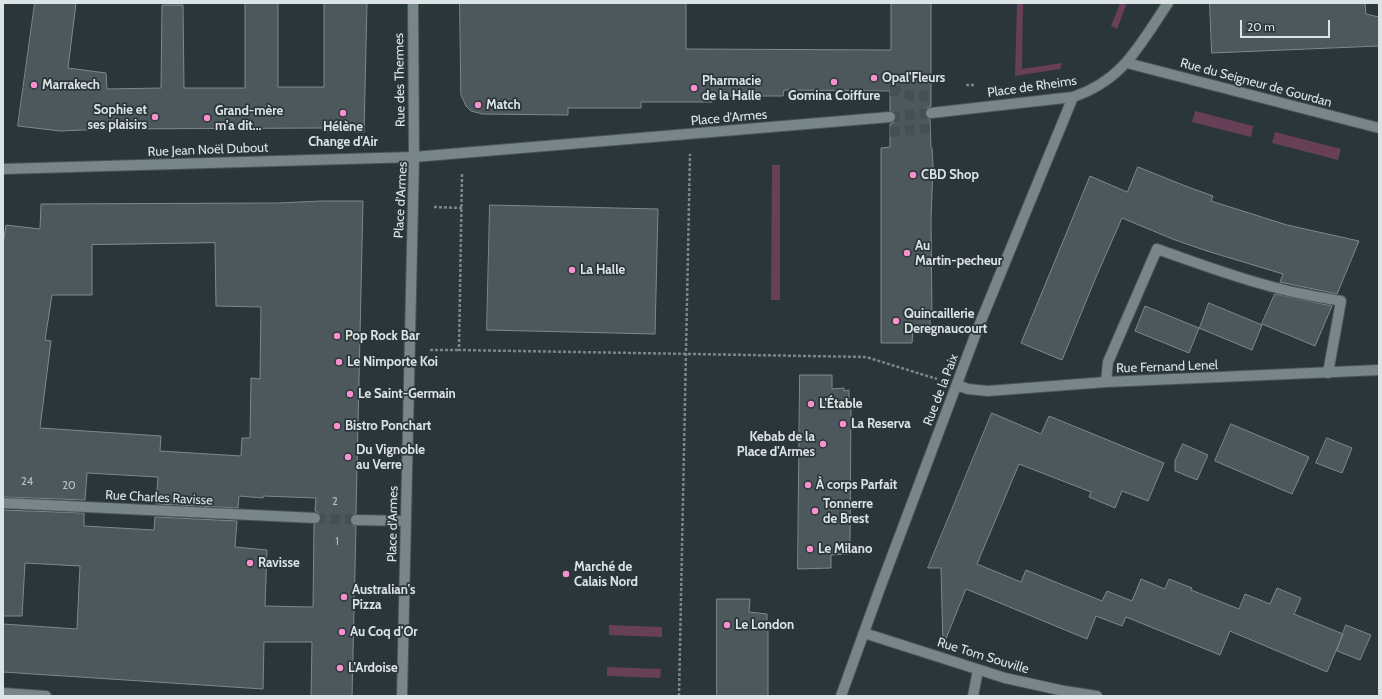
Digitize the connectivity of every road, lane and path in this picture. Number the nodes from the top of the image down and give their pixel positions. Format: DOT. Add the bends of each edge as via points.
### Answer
graph roads {
  1 [pos="413,3"];
  2 [pos="1168,3"];
  3 [pos="1127,62"];
  4 [pos="1073,97"];
  5 [pos="931,113"];
  6 [pos="890,117"];
  7 [pos="1379,128"];
  8 [pos="691,134"];
  9 [pos="462,154"];
  10 [pos="414,157"];
  11 [pos="3,168"];
  12 [pos="427,206"];
  13 [pos="462,208"];
  14 [pos="424,350"];
  15 [pos="459,350"];
  16 [pos="686,353"];
  17 [pos="1379,370"];
  18 [pos="1328,373"];
  19 [pos="1106,382"];
  20 [pos="957,385"];
  21 [pos="3,503"];
  22 [pos="315,518"];
  23 [pos="356,520"];
  24 [pos="406,521"];
  25 [pos="864,633"];
  26 [pos="978,670"];
  27 [pos="3,693"];
  28 [pos="46,696"];
  29 [pos="402,696"];
  30 [pos="679,696"];
  31 [pos="841,696"];
  32 [pos="973,696"];
  33 [pos="1097,696"];
  1 -- 10 [label="street, Rue des Thermes"];
  2 -- 3 [label="street, Place de Rheims"];
  3 -- 4 [label="street, Place de Rheims" via="1109,79 1088,92"];
  3 -- 7 [label="street, Rue du Seigneur de Gourdan"];
  4 -- 5 [label="street, Place de Rheims"];
  4 -- 20 [label="street, Rue de la Paix"];
  6 -- 8 [label="street, Place d'Armes"];
  8 -- 9 [label="street, Place d'Armes"];
  8 -- 16 [label="path"];
  9 -- 10 [label="street, Place d'Armes"];
  9 -- 13 [label="path"];
  10 -- 11 [label="street, Rue Jean Noël Dubout"];
  10 -- 24 [label="street, Place d'Armes"];
  12 -- 13 [label="path"];
  13 -- 15 [label="path"];
  14 -- 15 [label="path"];
  15 -- 16 [label="path"];
  16 -- 20 [label="path" via="866,357"];
  16 -- 30 [label="path"];
  17 -- 18 [label="street, Rue Fernand Lenel"];
  18 -- 19 [label="street, Rue Fernand Lenel"];
  18 -- 19 [label="street" via="1341,301 1249,281 1157,249 1108,362"];
  19 -- 20 [label="street, Rue Fernand Lenel" via="988,391"];
  20 -- 25 [label="street, Rue de la Paix"];
  21 -- 22 [label="street, Rue Charles Ravisse"];
  23 -- 24 [label="street"];
  24 -- 29 [label="street, Place d'Armes"];
  25 -- 26 [label="street, Rue Tom Souville"];
  25 -- 31 [label="street, Rue de la Paix"];
  26 -- 32 [label="street"];
  26 -- 33 [label="street, Rue Tom Souville" via="1032,684"];
  27 -- 28 [label="street"];
}
